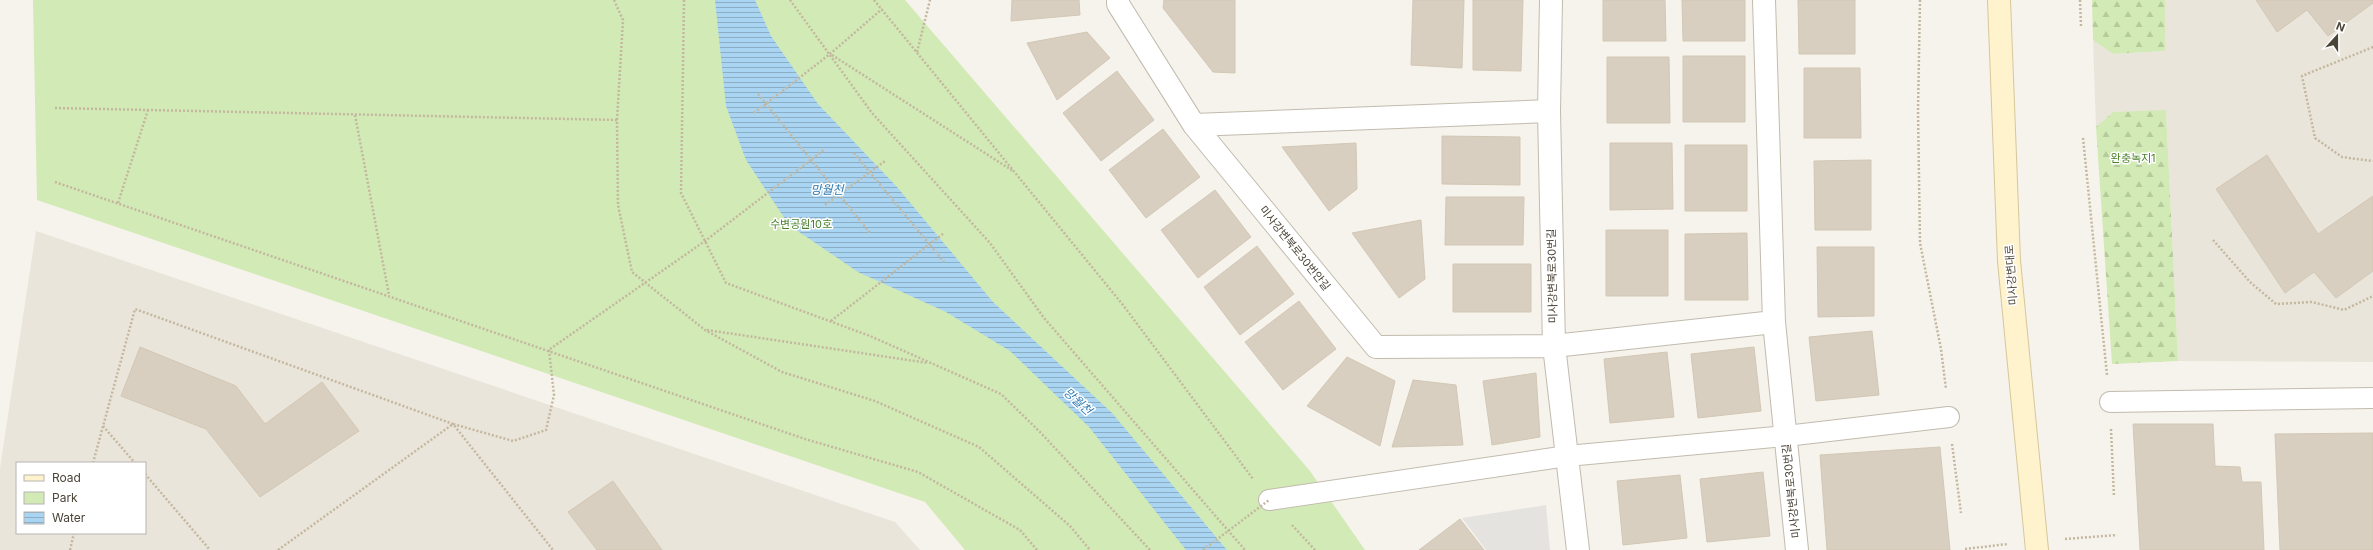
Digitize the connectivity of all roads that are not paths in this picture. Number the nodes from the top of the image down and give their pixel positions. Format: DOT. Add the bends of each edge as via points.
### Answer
graph roads {
  1 [pos="1118,0"];
  2 [pos="1551,0"];
  3 [pos="1764,0"];
  4 [pos="1999,0"];
  5 [pos="1549,110"];
  6 [pos="1194,125"];
  7 [pos="1774,322"];
  8 [pos="1554,346"];
  9 [pos="2373,398"];
  10 [pos="2110,402"];
  11 [pos="1949,417"];
  12 [pos="1786,436"];
  13 [pos="1567,456"];
  14 [pos="1269,500"];
  15 [pos="1578,550"];
  16 [pos="1797,550"];
  17 [pos="2037,550"];
  1 -- 6 [label="street, 미사강변북로30번안길" via="1118,4"];
  2 -- 5 [label="street, 미사강변북로30번길"];
  3 -- 7 [label="street, 미사강변북로30번길"];
  4 -- 17 [label="main road, 미사강변대로" via="2009,261"];
  5 -- 6 [label="street"];
  5 -- 8 [label="street, 미사강변북로30번길"];
  6 -- 8 [label="street, 미사강변북로30번안길" via="1376,347"];
  7 -- 8 [label="street"];
  7 -- 12 [label="street, 미사강변북로30번길"];
  8 -- 13 [label="street, 미사강변북로30번길"];
  9 -- 10 [label="street"];
  11 -- 12 [label="street"];
  12 -- 13 [label="street"];
  12 -- 16 [label="street, 미사강변북로30번길"];
  13 -- 14 [label="street"];
  13 -- 15 [label="street, 미사강변북로30번길"];
}
